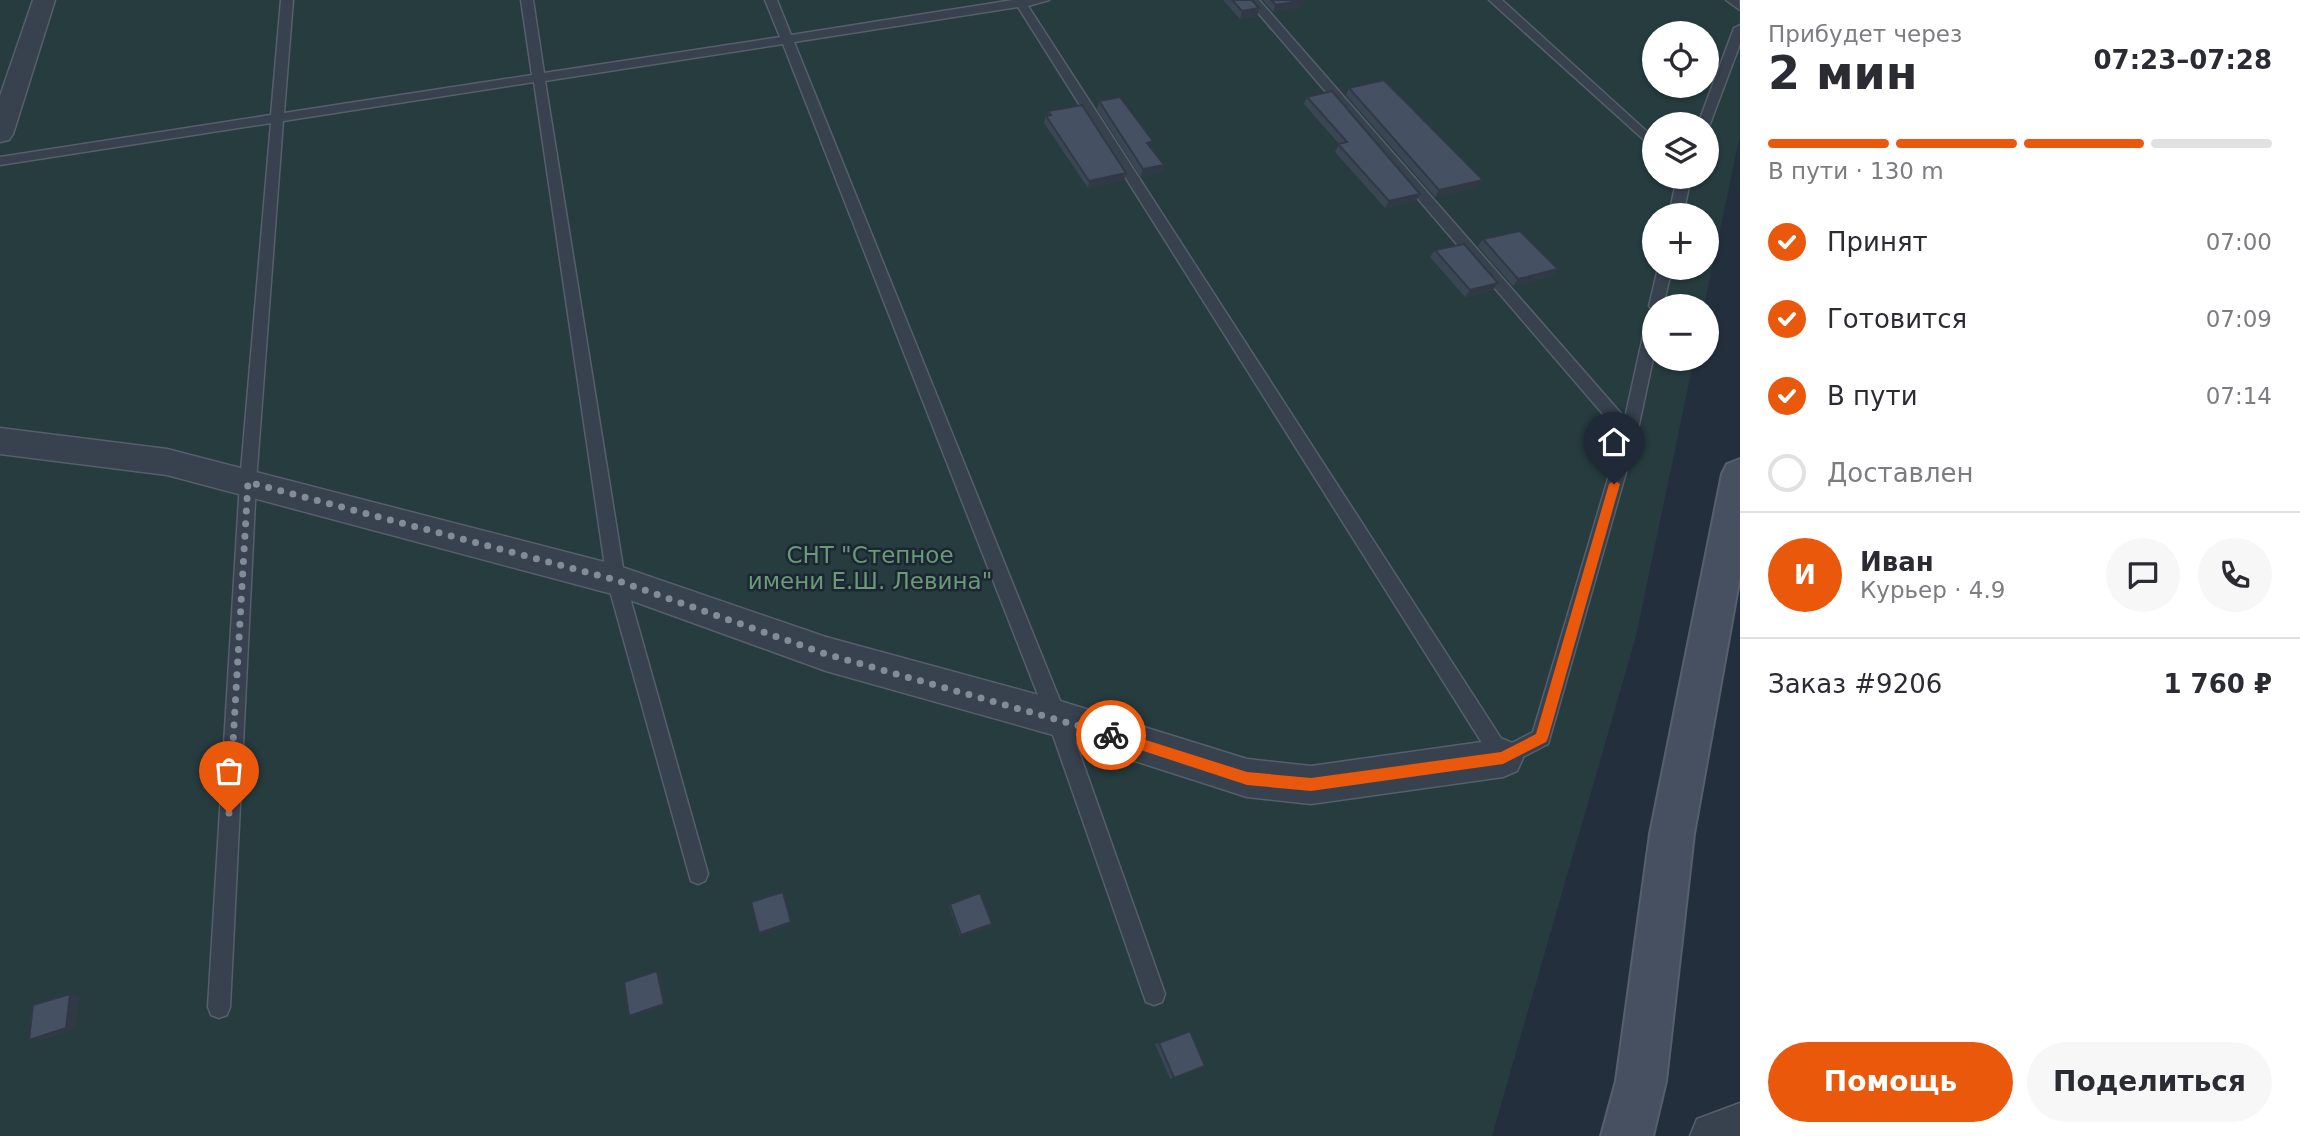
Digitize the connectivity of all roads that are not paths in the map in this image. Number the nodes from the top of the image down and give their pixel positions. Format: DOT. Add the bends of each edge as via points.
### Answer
graph roads {
  1 [pos="44,0"];
  2 [pos="286,0"];
  3 [pos="527,0"];
  4 [pos="771,0"];
  5 [pos="1044,0"];
  6 [pos="1253,0"];
  7 [pos="1495,0"];
  8 [pos="1732,0"];
  9 [pos="1020,2"];
  10 [pos="1740,7"];
  11 [pos="1740,28"];
  12 [pos="787,40"];
  13 [pos="539,78"];
  14 [pos="1708,112"];
  15 [pos="276,119"];
  16 [pos="0,134"];
  17 [pos="1642,134"];
  18 [pos="0,161"];
  19 [pos="1643,371"];
  20 [pos="1629,434"];
  21 [pos="0,441"];
  22 [pos="1740,474"];
  23 [pos="248,482"];
  24 [pos="616,580"];
  25 [pos="1057,718"];
  26 [pos="1503,758"];
  27 [pos="698,874"];
  28 [pos="1154,994"];
  29 [pos="219,1007"];
  30 [pos="1740,1127"];
  31 [pos="1627,1136"];
  32 [pos="1714,1136"];
  1 -- 16 [label="street"];
  2 -- 15 [label="lane"];
  3 -- 13 [label="lane"];
  4 -- 12 [label="lane"];
  5 -- 9 [label="lane"];
  6 -- 20 [label="lane"];
  7 -- 17 [label="lane"];
  8 -- 10 [label="lane"];
  9 -- 12 [label="lane"];
  9 -- 26 [label="lane"];
  11 -- 14 [label="lane"];
  12 -- 13 [label="lane"];
  12 -- 25 [label="lane"];
  13 -- 15 [label="lane"];
  13 -- 24 [label="lane"];
  15 -- 18 [label="lane"];
  15 -- 23 [label="lane"];
  19 -- 20 [label="lane"];
  20 -- 26 [label="lane" via="1541,738"];
  21 -- 23 [label="street" via="167,462"];
  22 -- 31 [label="street" via="1672,834 1641,1082"];
  23 -- 24 [label="street"];
  23 -- 29 [label="lane"];
  24 -- 25 [label="street" via="826,654"];
  24 -- 27 [label="lane"];
  25 -- 26 [label="street" via="1247,778 1311,785"];
  25 -- 28 [label="lane"];
  30 -- 32 [label="street"];
}
